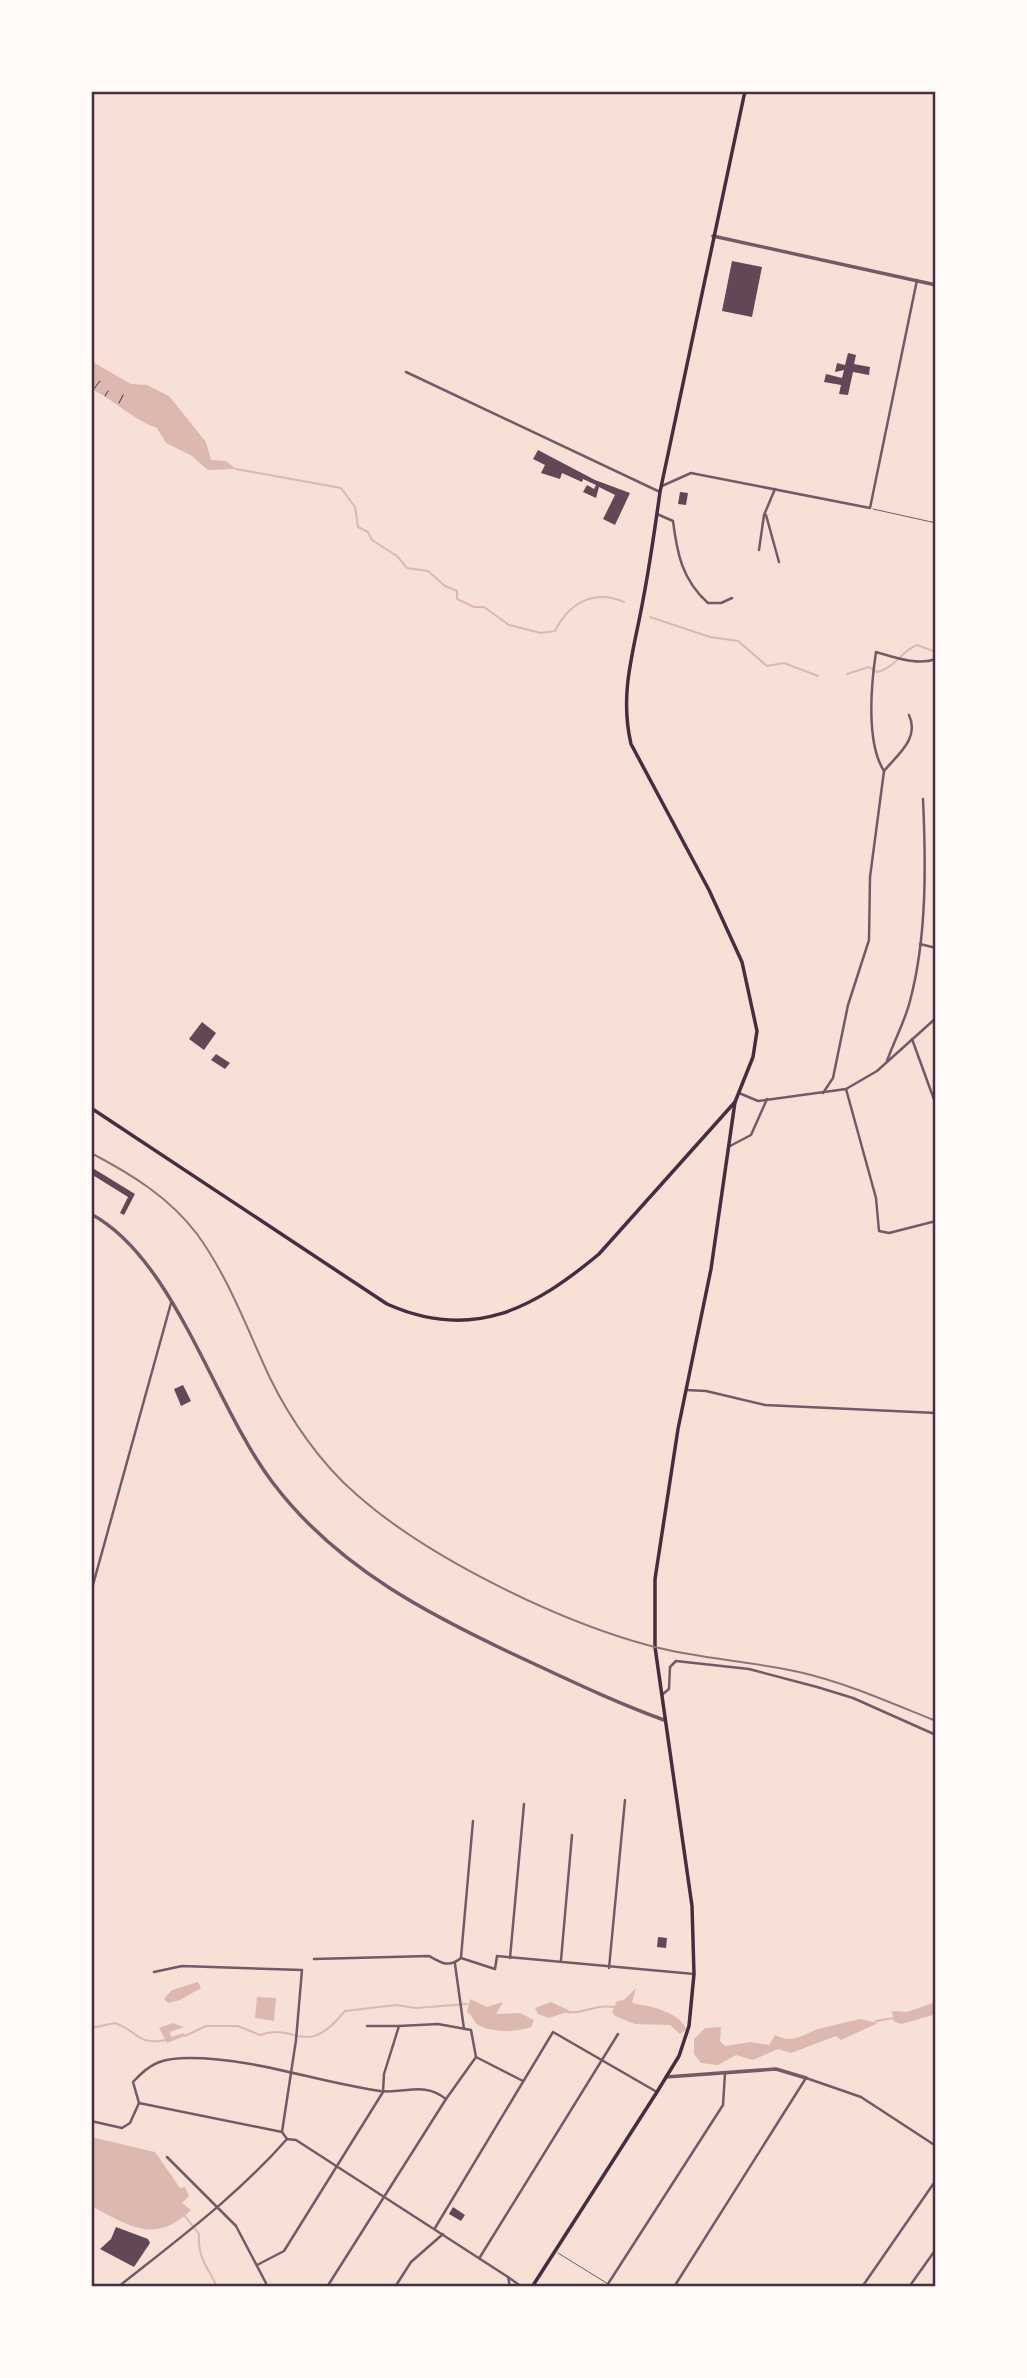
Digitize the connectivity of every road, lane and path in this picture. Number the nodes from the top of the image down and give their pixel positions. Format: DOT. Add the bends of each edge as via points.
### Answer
graph roads {
  1 [pos="745,91"];
  2 [pos="713,236"];
  3 [pos="917,280"];
  4 [pos="936,285"];
  5 [pos="406,372"];
  6 [pos="100,381"];
  7 [pos="93,390"];
  8 [pos="108,391"];
  9 [pos="123,395"];
  10 [pos="105,396"];
  11 [pos="119,403"];
  12 [pos="662,486"];
  13 [pos="775,489"];
  14 [pos="660,492"];
  15 [pos="870,508"];
  16 [pos="765,512"];
  17 [pos="657,514"];
  18 [pos="936,523"];
  19 [pos="759,550"];
  20 [pos="779,562"];
  21 [pos="732,598"];
  22 [pos="936,659"];
  23 [pos="909,715"];
  24 [pos="884,771"];
  25 [pos="923,799"];
  26 [pos="920,944"];
  27 [pos="936,948"];
  28 [pos="936,1018"];
  29 [pos="912,1038"];
  30 [pos="887,1061"];
  31 [pos="846,1089"];
  32 [pos="739,1093"];
  33 [pos="823,1093"];
  34 [pos="767,1099"];
  35 [pos="735,1102"];
  36 [pos="936,1105"];
  37 [pos="91,1108"];
  38 [pos="729,1146"];
  39 [pos="91,1214"];
  40 [pos="936,1221"];
  41 [pos="172,1303"];
  42 [pos="685,1390"];
  43 [pos="936,1413"];
  44 [pos="91,1592"];
  45 [pos="662,1695"];
  46 [pos="664,1720"];
  47 [pos="936,1735"];
  48 [pos="625,1800"];
  49 [pos="524,1804"];
  50 [pos="473,1821"];
  51 [pos="572,1835"];
  52 [pos="461,1958"];
  53 [pos="510,1958"];
  54 [pos="314,1959"];
  55 [pos="561,1960"];
  56 [pos="454,1964"];
  57 [pos="610,1968"];
  58 [pos="153,1972"];
  59 [pos="694,1974"];
  60 [pos="367,2026"];
  61 [pos="399,2026"];
  62 [pos="464,2029"];
  63 [pos="618,2034"];
  64 [pos="476,2057"];
  65 [pos="604,2061"];
  66 [pos="725,2072"];
  67 [pos="292,2074"];
  68 [pos="666,2077"];
  69 [pos="806,2078"];
  70 [pos="523,2081"];
  71 [pos="383,2092"];
  72 [pos="657,2092"];
  73 [pos="446,2099"];
  74 [pos="139,2103"];
  75 [pos="91,2121"];
  76 [pos="282,2133"];
  77 [pos="287,2139"];
  78 [pos="936,2146"];
  79 [pos="167,2157"];
  80 [pos="339,2168"];
  81 [pos="936,2180"];
  82 [pos="384,2197"];
  83 [pos="217,2209"];
  84 [pos="435,2228"];
  85 [pos="443,2234"];
  86 [pos="936,2249"];
  87 [pos="556,2252"];
  88 [pos="480,2258"];
  89 [pos="257,2265"];
  90 [pos="508,2277"];
  91 [pos="607,2286"];
  92 [pos="118,2287"];
  93 [pos="268,2287"];
  94 [pos="327,2287"];
  95 [pos="395,2287"];
  96 [pos="510,2287"];
  97 [pos="522,2287"];
  98 [pos="532,2287"];
  99 [pos="613,2287"];
  100 [pos="674,2287"];
  101 [pos="862,2287"];
  102 [pos="909,2287"];
  1 -- 2 [label="main road"];
  2 -- 3 [label="street"];
  2 -- 12 [label="main road"];
  3 -- 4 [label="street"];
  3 -- 15 [label="street"];
  5 -- 14 [label="street"];
  6 -- 7 [label="path"];
  8 -- 10 [label="path"];
  9 -- 11 [label="path"];
  12 -- 13 [label="street" via="691,473"];
  12 -- 14 [label="main road"];
  13 -- 15 [label="street"];
  13 -- 16 [label="street"];
  14 -- 17 [label="main road"];
  15 -- 18 [label="lane"];
  16 -- 19 [label="street"];
  16 -- 20 [label="street"];
  17 -- 21 [label="street" via="673,521 677,558 699,595 708,603"];
  17 -- 32 [label="main road" via="624,692 625,718 631,744 742,962 757,1031"];
  22 -- 24 [label="street" via="902,659 876,652 871,727 874,757"];
  23 -- 24 [label="street" via="913,724 908,746"];
  24 -- 33 [label="street" via="870,877 869,940 848,1005 833,1078"];
  25 -- 26 [label="street" via="926,869"];
  26 -- 27 [label="street"];
  26 -- 30 [label="street" via="910,1002"];
  28 -- 29 [label="street"];
  29 -- 30 [label="street"];
  29 -- 36 [label="street"];
  30 -- 31 [label="street"];
  31 -- 33 [label="street"];
  31 -- 40 [label="street" via="876,1198 879,1231 889,1233"];
  32 -- 34 [label="street" via="758,1101"];
  32 -- 35 [label="main road"];
  33 -- 34 [label="street"];
  34 -- 38 [label="street" via="751,1135"];
  35 -- 37 [label="main road" via="585,1266 519,1308 468,1321 436,1321 387,1304"];
  35 -- 38 [label="main road"];
  38 -- 42 [label="main road"];
  39 -- 41 [label="street" via="119,1232 140,1254"];
  41 -- 44 [label="street"];
  41 -- 46 [label="street" via="238,1430 274,1485 367,1574 441,1620"];
  42 -- 43 [label="street" via="765,1405"];
  42 -- 45 [label="main road" via="655,1578 654,1647"];
  45 -- 46 [label="main road"];
  45 -- 47 [label="street" via="669,1689 670,1667 676,1661 749,1669 853,1698"];
  46 -- 59 [label="main road" via="692,1906"];
  48 -- 57 [label="street"];
  49 -- 53 [label="street"];
  50 -- 52 [label="street"];
  51 -- 55 [label="street"];
  52 -- 53 [label="street" via="495,1969 497,1956"];
  52 -- 56 [label="street"];
  53 -- 55 [label="street"];
  54 -- 56 [label="street" via="429,1956 443,1965"];
  55 -- 57 [label="street"];
  56 -- 62 [label="street"];
  57 -- 59 [label="street"];
  58 -- 67 [label="street" via="182,1966 302,1970"];
  59 -- 68 [label="main road" via="689,2026"];
  60 -- 61 [label="street"];
  61 -- 62 [label="street" via="438,2024"];
  61 -- 71 [label="street"];
  62 -- 64 [label="street" via="471,2030"];
  63 -- 65 [label="street"];
  64 -- 70 [label="street"];
  64 -- 73 [label="street"];
  65 -- 70 [label="street" via="553,2032"];
  65 -- 72 [label="street"];
  65 -- 88 [label="street"];
  66 -- 68 [label="street"];
  66 -- 69 [label="street" via="776,2069"];
  66 -- 91 [label="street" via="723,2105"];
  67 -- 71 [label="street"];
  67 -- 74 [label="street" via="220,2060 157,2062 133,2082"];
  67 -- 76 [label="street"];
  68 -- 72 [label="main road"];
  69 -- 78 [label="street" via="861,2097"];
  69 -- 100 [label="street"];
  70 -- 84 [label="street"];
  71 -- 73 [label="street" via="426,2088"];
  71 -- 80 [label="street"];
  72 -- 87 [label="main road"];
  73 -- 82 [label="street"];
  74 -- 75 [label="street" via="130,2123 122,2128"];
  74 -- 76 [label="street"];
  76 -- 77 [label="street"];
  77 -- 80 [label="street" via="296,2140"];
  77 -- 83 [label="street"];
  79 -- 83 [label="street"];
  80 -- 82 [label="street"];
  80 -- 89 [label="street" via="284,2251"];
  81 -- 101 [label="street"];
  82 -- 84 [label="street"];
  82 -- 94 [label="street"];
  83 -- 89 [label="street" via="236,2226"];
  83 -- 92 [label="street"];
  84 -- 85 [label="street"];
  85 -- 88 [label="street"];
  85 -- 95 [label="street" via="411,2262"];
  86 -- 102 [label="street"];
  87 -- 91 [label="lane"];
  87 -- 98 [label="main road"];
  88 -- 90 [label="street"];
  89 -- 93 [label="street"];
  90 -- 96 [label="street"];
  90 -- 97 [label="street"];
  91 -- 99 [label="lane"];
}
